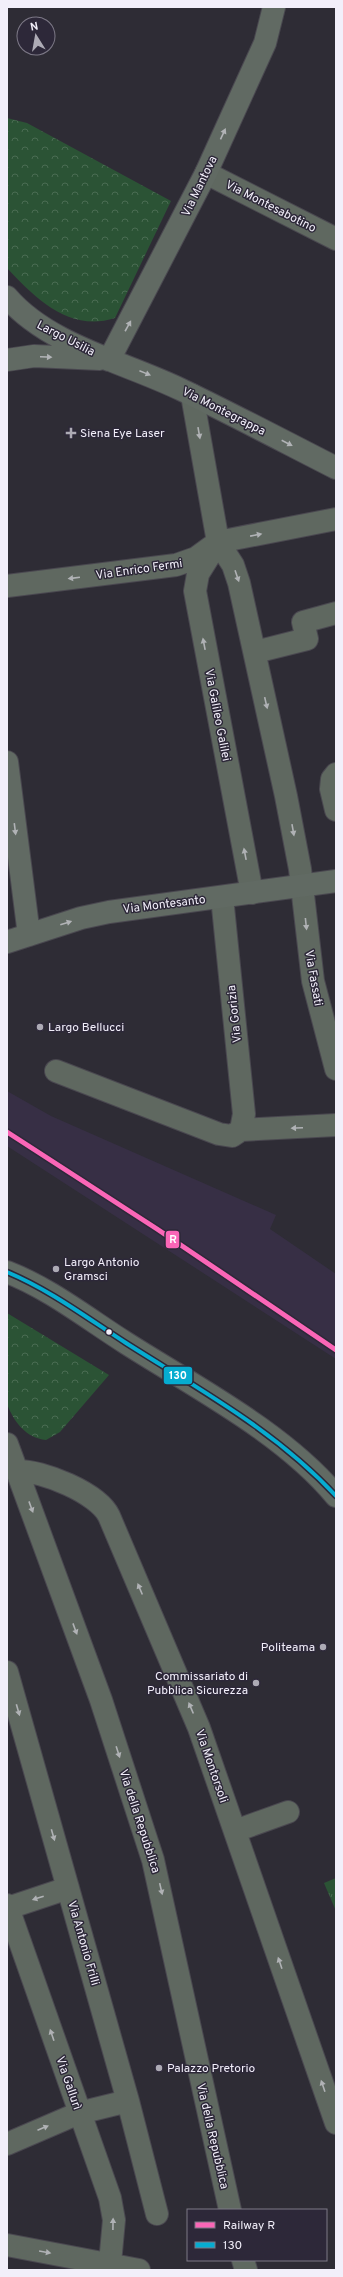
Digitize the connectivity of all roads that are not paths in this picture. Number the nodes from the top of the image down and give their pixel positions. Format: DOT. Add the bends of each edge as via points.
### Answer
graph roads {
  1 [pos="274,7"];
  2 [pos="206,173"];
  3 [pos="336,239"];
  4 [pos="8,299"];
  5 [pos="7,360"];
  6 [pos="109,360"];
  7 [pos="192,395"];
  8 [pos="336,468"];
  9 [pos="336,519"];
  10 [pos="218,542"];
  11 [pos="7,586"];
  12 [pos="336,613"];
  13 [pos="255,652"];
  14 [pos="7,762"];
  15 [pos="333,781"];
  16 [pos="336,810"];
  17 [pos="336,881"];
  18 [pos="302,885"];
  19 [pos="252,893"];
  20 [pos="222,897"];
  21 [pos="29,935"];
  22 [pos="7,942"];
  23 [pos="336,1069"];
  24 [pos="56,1071"];
  25 [pos="336,1125"];
  26 [pos="241,1130"];
  27 [pos="7,1272"];
  28 [pos="7,1444"];
  29 [pos="17,1471"];
  30 [pos="336,1496"];
  31 [pos="7,1672"];
  32 [pos="288,1812"];
  33 [pos="235,1830"];
  34 [pos="68,1888"];
  35 [pos="7,1906"];
  36 [pos="128,2101"];
  37 [pos="79,2113"];
  38 [pos="336,2123"];
  39 [pos="7,2144"];
  40 [pos="230,2209"];
  41 [pos="157,2214"];
  42 [pos="7,2245"];
  43 [pos="110,2263"];
  44 [pos="139,2270"];
  2 -- 1 [label="street, Via Mantova, one-way" via="265,43"];
  2 -- 3 [label="street, Via Montesabotino"];
  6 -- 2 [label="street, Via Mantova, one-way"];
  4 -- 6 [label="street, Largo Usilia" via="27,317 45,329"];
  5 -- 6 [label="street, one-way" via="34,356"];
  6 -- 7 [label="street, Via Montegrappa, one-way"];
  7 -- 8 [label="street, Via Montegrappa, one-way"];
  7 -- 10 [label="street, one-way"];
  10 -- 9 [label="street, Via Enrico Fermi, one-way"];
  10 -- 11 [label="street, Via Enrico Fermi, one-way" via="196,558 176,566"];
  10 -- 13 [label="street, one-way" via="236,573"];
  19 -- 10 [label="street, Via Galileo Galilei, one-way" via="194,591 198,574"];
  12 -- 13 [label="street" via="303,622 307,639"];
  13 -- 18 [label="street, one-way"];
  14 -- 21 [label="street, one-way"];
  15 -- 16 [label="street"];
  17 -- 18 [label="street, Via Montesanto"];
  18 -- 19 [label="street, Via Montesanto"];
  18 -- 23 [label="street, Via Fassati, one-way" via="313,981"];
  19 -- 20 [label="street, Via Montesanto"];
  21 -- 20 [label="street, Via Montesanto, one-way" via="109,912"];
  20 -- 26 [label="street, Via Gorizia" via="244,1114"];
  21 -- 22 [label="street, Via Montesanto"];
  24 -- 26 [label="street" via="223,1136 232,1136"];
  25 -- 26 [label="street, one-way"];
  27 -- 30 [label="street" via="44,1291 260,1430 310,1469"];
  28 -- 29 [label="street, Via della Repubblica"];
  33 -- 29 [label="street, Via Montorsoli, one-way" via="197,1722 106,1510 93,1498 49,1477 34,1472"];
  29 -- 40 [label="street, Via della Repubblica, one-way" via="101,1700 153,1860"];
  31 -- 34 [label="street, Via Antonio Frilli, one-way"];
  32 -- 33 [label="street"];
  38 -- 33 [label="street, Via Montorsoli, one-way"];
  34 -- 35 [label="street, one-way"];
  34 -- 36 [label="street, Via Antonio Frilli"];
  37 -- 35 [label="street, Via Gallurì, one-way"];
  36 -- 37 [label="street"];
  36 -- 41 [label="street, Via Antonio Frilli"];
  39 -- 37 [label="street, one-way"];
  43 -- 37 [label="street, Via Gallurì, one-way" via="114,2228 112,2205"];
  42 -- 43 [label="street, one-way"];
  43 -- 44 [label="street"];
}
